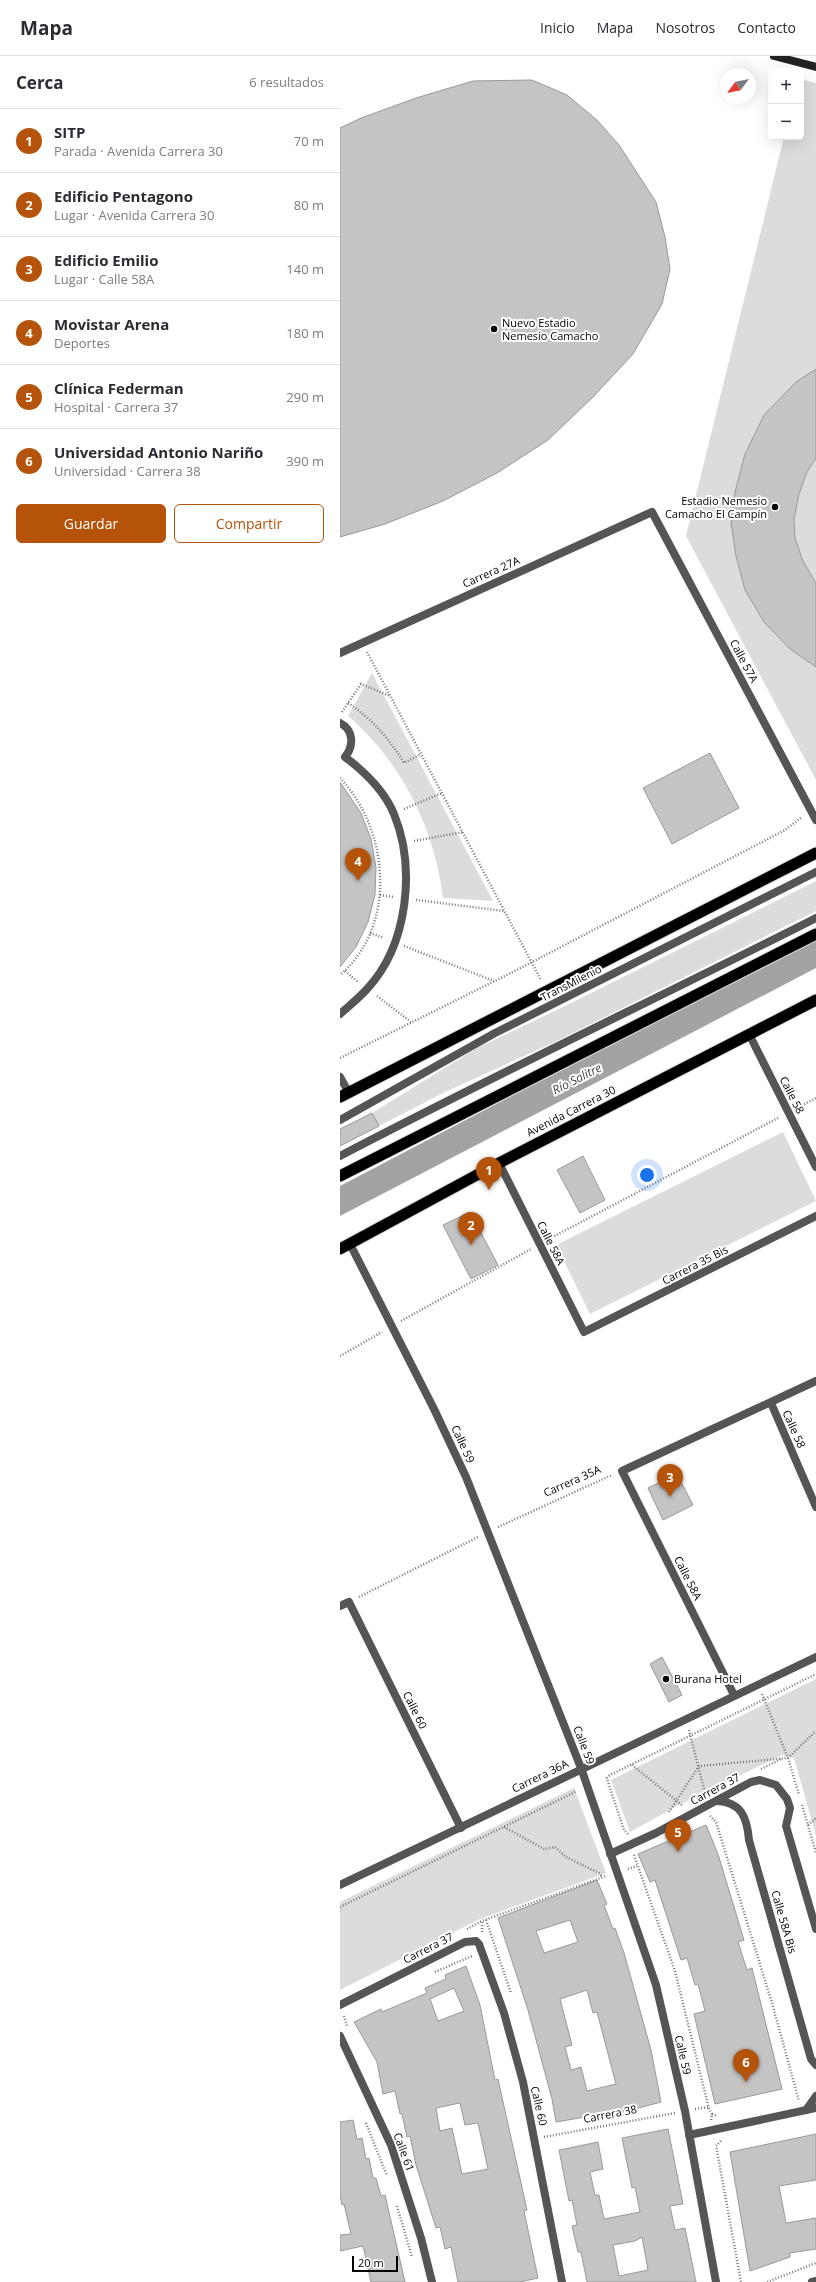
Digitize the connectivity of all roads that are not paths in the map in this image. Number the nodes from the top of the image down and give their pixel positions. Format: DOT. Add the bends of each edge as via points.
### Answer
graph roads {
  1 [pos="774,56"];
  2 [pos="816,67"];
  3 [pos="652,512"];
  4 [pos="340,653"];
  5 [pos="340,723"];
  6 [pos="816,820"];
  7 [pos="816,853"];
  8 [pos="816,872"];
  9 [pos="816,918"];
  10 [pos="816,934"];
  11 [pos="816,1000"];
  12 [pos="340,1014"];
  13 [pos="749,1034"];
  14 [pos="340,1077"];
  15 [pos="344,1095"];
  16 [pos="340,1120"];
  17 [pos="340,1156"];
  18 [pos="499,1163"];
  19 [pos="816,1167"];
  20 [pos="340,1176"];
  21 [pos="816,1216"];
  22 [pos="350,1244"];
  23 [pos="340,1249"];
  24 [pos="584,1332"];
  25 [pos="816,1381"];
  26 [pos="770,1403"];
  27 [pos="816,1508"];
  28 [pos="340,1606"];
  29 [pos="816,1657"];
  30 [pos="734,1695"];
  31 [pos="581,1768"];
  32 [pos="716,1801"];
  33 [pos="461,1828"];
  34 [pos="610,1854"];
  35 [pos="340,1885"];
  36 [pos="816,1930"];
  37 [pos="476,1941"];
  38 [pos="340,2005"];
  39 [pos="340,2036"];
  40 [pos="816,2065"];
  41 [pos="816,2096"];
  42 [pos="816,2108"];
  43 [pos="806,2110"];
  44 [pos="689,2135"];
  45 [pos="816,2281"];
  46 [pos="432,2282"];
  47 [pos="562,2282"];
  48 [pos="716,2282"];
  49 [pos="812,2282"];
  1 -- 2 [label="main road"];
  3 -- 4 [label="street, Carrera 27A"];
  3 -- 6 [label="street, Calle 57A"];
  5 -- 12 [label="street" via="347,728 352,739 351,748 345,757 373,781 394,814 403,843 405,898 395,942 384,966 368,989"];
  7 -- 15 [label="highway"];
  8 -- 16 [label="street, TransMilenio" via="494,1033"];
  9 -- 17 [label="street" via="660,997 512,1067"];
  10 -- 20 [label="highway"];
  11 -- 13 [label="highway, Avenida Carrera 30"];
  13 -- 18 [label="highway, Avenida Carrera 30"];
  13 -- 19 [label="street, Calle 58"];
  14 -- 15 [label="street"];
  18 -- 22 [label="highway, Avenida Carrera 30"];
  18 -- 24 [label="street, Calle 58A"];
  21 -- 24 [label="street, Carrera 35 Bis"];
  22 -- 23 [label="highway, Avenida Carrera 30"];
  22 -- 31 [label="street, Calle 59" via="454,1451"];
  25 -- 26 [label="street"];
  26 -- 27 [label="street, Calle 58"];
  26 -- 30 [label="street, Calle 58A" via="622,1471"];
  28 -- 33 [label="street, Calle 60" via="349,1602"];
  29 -- 30 [label="street, Carrera 36A"];
  30 -- 31 [label="street, Carrera 36A"];
  31 -- 33 [label="street, Carrera 36A"];
  31 -- 34 [label="street, Calle 59"];
  32 -- 34 [label="street, Carrera 37"];
  32 -- 36 [label="street, Carrera 37" via="751,1782 768,1782 776,1785 787,1799 790,1808 786,1826"];
  32 -- 40 [label="street, Calle 58A Bis" via="730,1802 739,1809 744,1818 811,2059"];
  33 -- 35 [label="street, Carrera 36A"];
  34 -- 44 [label="street, Calle 59" via="656,1985"];
  37 -- 38 [label="street, Carrera 37" via="465,1942"];
  37 -- 47 [label="street, Calle 60" via="482,1949 492,1975 517,2062 534,2134"];
  39 -- 46 [label="street, Calle 61" via="391,2145 421,2238"];
  41 -- 43 [label="street"];
  42 -- 43 [label="street"];
  43 -- 44 [label="street"];
  44 -- 48 [label="street, Calle 59"];
  45 -- 49 [label="street"];
}
